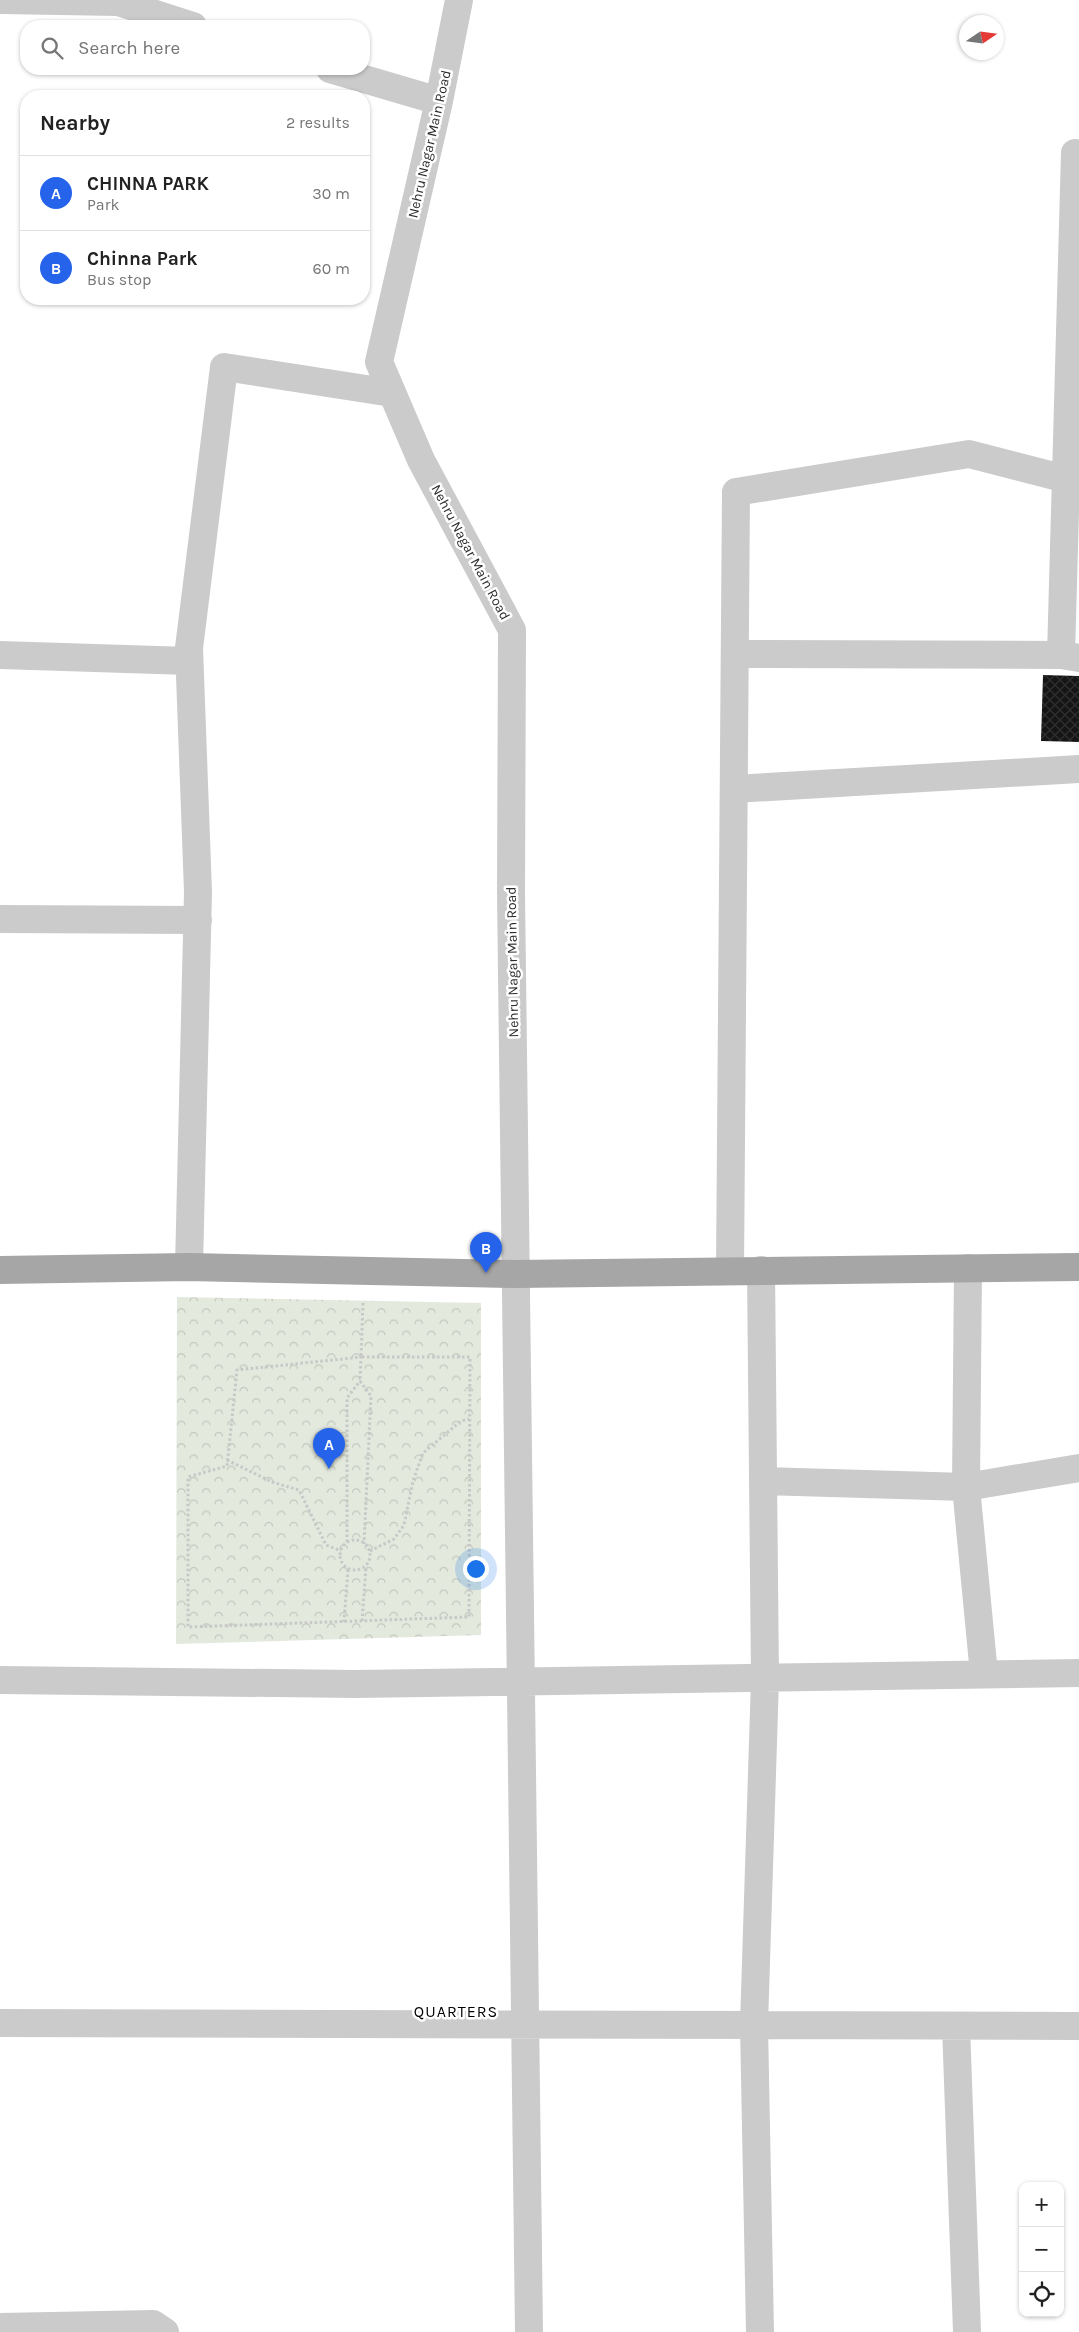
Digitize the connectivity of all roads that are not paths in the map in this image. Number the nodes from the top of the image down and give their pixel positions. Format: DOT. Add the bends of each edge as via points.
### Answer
graph roads {
  1 [pos="0,0"];
  2 [pos="459,0"];
  3 [pos="174,20"];
  4 [pos="350,75"];
  5 [pos="439,101"];
  6 [pos="1075,153"];
  7 [pos="392,394"];
  8 [pos="1066,479"];
  9 [pos="735,654"];
  10 [pos="0,655"];
  11 [pos="1070,657"];
  12 [pos="189,661"];
  13 [pos="1079,769"];
  14 [pos="734,789"];
  15 [pos="0,920"];
  16 [pos="198,920"];
  17 [pos="189,1267"];
  18 [pos="1079,1267"];
  19 [pos="968,1268"];
  20 [pos="0,1270"];
  21 [pos="761,1270"];
  22 [pos="730,1271"];
  23 [pos="515,1274"];
  24 [pos="1079,1468"];
  25 [pos="763,1481"];
  26 [pos="966,1487"];
  27 [pos="1079,1673"];
  28 [pos="984,1674"];
  29 [pos="765,1679"];
  30 [pos="0,1680"];
  31 [pos="520,1681"];
  32 [pos="0,2023"];
  33 [pos="526,2024"];
  34 [pos="754,2025"];
  35 [pos="956,2026"];
  36 [pos="1079,2026"];
  37 [pos="0,2327"];
  38 [pos="164,2332"];
  39 [pos="529,2332"];
  40 [pos="760,2332"];
  41 [pos="967,2332"];
  1 -- 3 [label="street" via="118,2"];
  2 -- 5 [label="street, Nehru Nagar Main Road"];
  4 -- 5 [label="street"];
  5 -- 7 [label="street, Nehru Nagar Main Road" via="379,362"];
  6 -- 8 [label="street"];
  7 -- 12 [label="street" via="224,367"];
  7 -- 23 [label="street, Nehru Nagar Main Road" via="421,460 512,630"];
  8 -- 9 [label="street" via="969,454 736,492"];
  8 -- 11 [label="street"];
  9 -- 11 [label="street"];
  9 -- 14 [label="street"];
  10 -- 12 [label="street"];
  12 -- 16 [label="street"];
  13 -- 14 [label="street"];
  14 -- 22 [label="street"];
  15 -- 16 [label="street"];
  16 -- 17 [label="street"];
  17 -- 20 [label="main road"];
  17 -- 23 [label="main road"];
  18 -- 19 [label="main road"];
  19 -- 21 [label="main road"];
  19 -- 26 [label="street"];
  21 -- 22 [label="main road"];
  21 -- 25 [label="street"];
  22 -- 23 [label="main road"];
  23 -- 31 [label="street, Nehru Nagar Main Road"];
  24 -- 26 [label="street"];
  25 -- 26 [label="street"];
  25 -- 29 [label="street"];
  26 -- 28 [label="street"];
  27 -- 28 [label="street"];
  28 -- 29 [label="street"];
  29 -- 31 [label="street"];
  29 -- 34 [label="street"];
  30 -- 31 [label="street" via="356,1684"];
  31 -- 33 [label="street, Nehru Nagar Main Road"];
  32 -- 33 [label="street"];
  33 -- 34 [label="street"];
  33 -- 39 [label="street, Nehru Nagar Main Road"];
  34 -- 35 [label="street"];
  34 -- 40 [label="street"];
  35 -- 36 [label="street"];
  35 -- 41 [label="street"];
  37 -- 38 [label="street" via="153,2324"];
}
